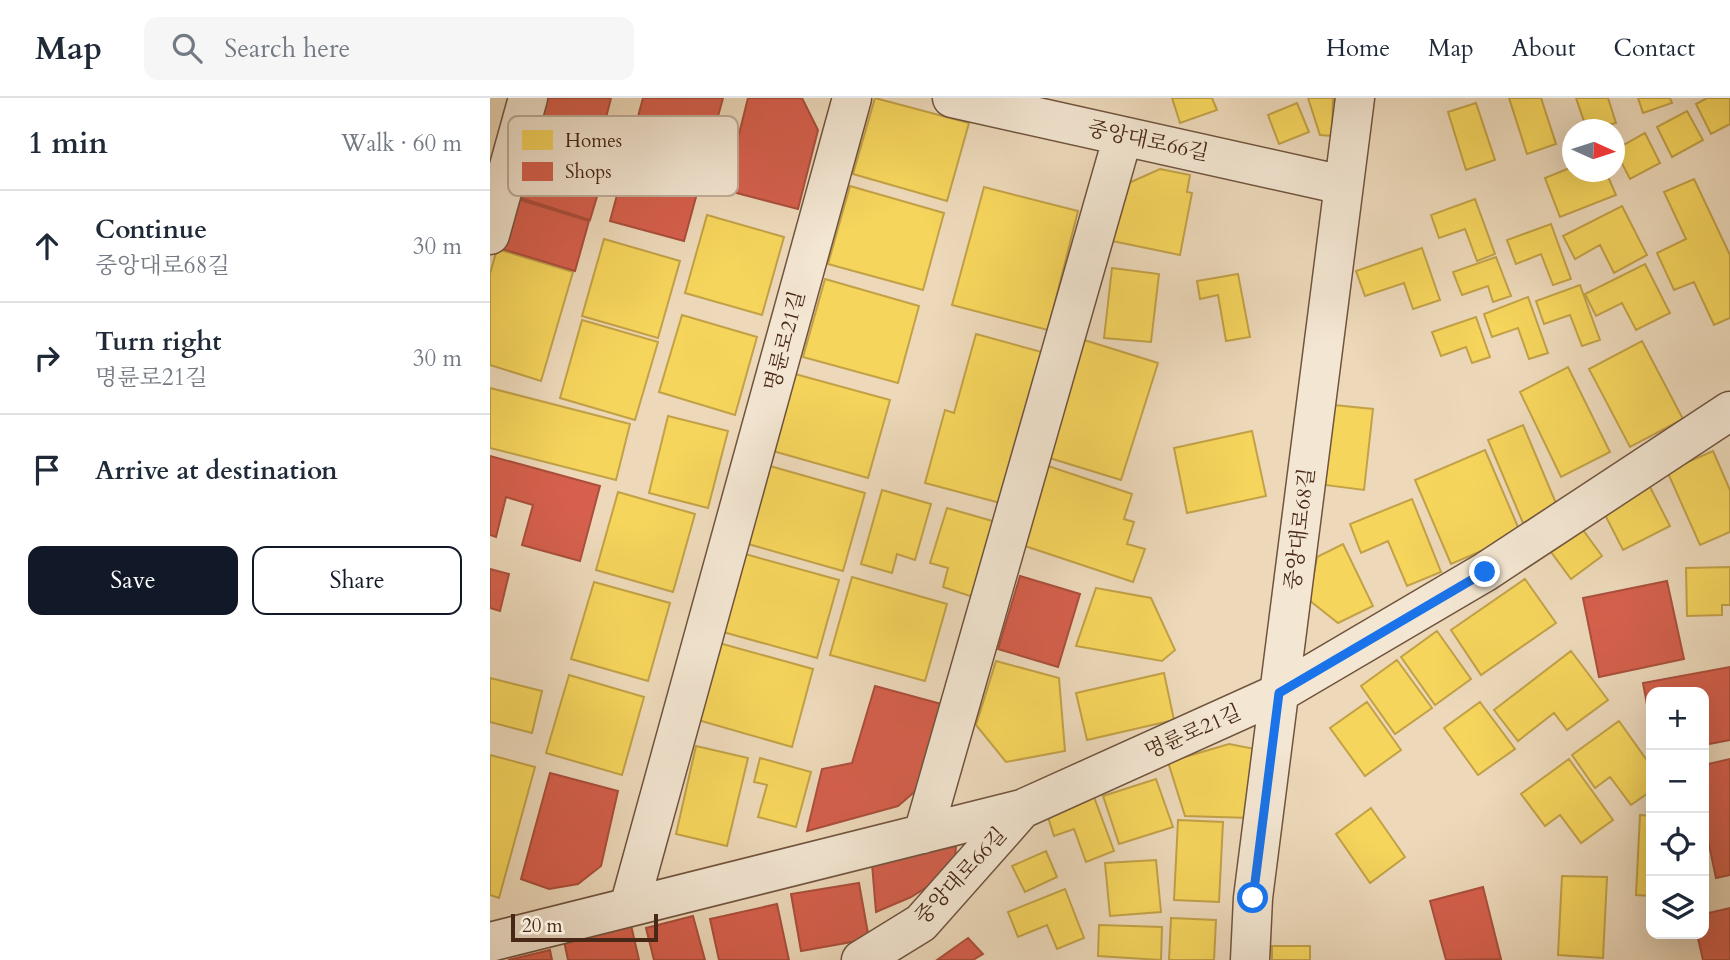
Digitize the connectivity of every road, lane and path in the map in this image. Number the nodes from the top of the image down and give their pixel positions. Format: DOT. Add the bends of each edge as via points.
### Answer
graph roads {
  1 [pos="528,98"];
  2 [pos="852,98"];
  3 [pos="952,98"];
  4 [pos="1355,98"];
  5 [pos="523,116"];
  6 [pos="1123,136"];
  7 [pos="508,170"];
  8 [pos="1343,185"];
  9 [pos="490,235"];
  10 [pos="1730,411"];
  11 [pos="1279,693"];
  12 [pos="1022,809"];
  13 [pos="923,834"];
  14 [pos="629,907"];
  15 [pos="490,942"];
  16 [pos="861,960"];
  17 [pos="1250,960"];
  1 -- 5 [label="street"];
  2 -- 14 [label="street, 명륜로21길"];
  3 -- 6 [label="street, 중앙대로66길"];
  4 -- 8 [label="street, 중앙대로68길"];
  6 -- 8 [label="street, 중앙대로66길"];
  6 -- 13 [label="street"];
  7 -- 9 [label="street"];
  8 -- 11 [label="street, 중앙대로68길"];
  10 -- 11 [label="street, 명륜로21길" via="1485,572"];
  11 -- 12 [label="street, 명륜로21길"];
  11 -- 17 [label="street, 중앙대로68길" via="1253,898"];
  12 -- 13 [label="street, 명륜로21길"];
  12 -- 16 [label="street, 중앙대로66길" via="921,923"];
  13 -- 14 [label="street, 명륜로21길"];
  14 -- 15 [label="street, 명륜로21길"];
}
